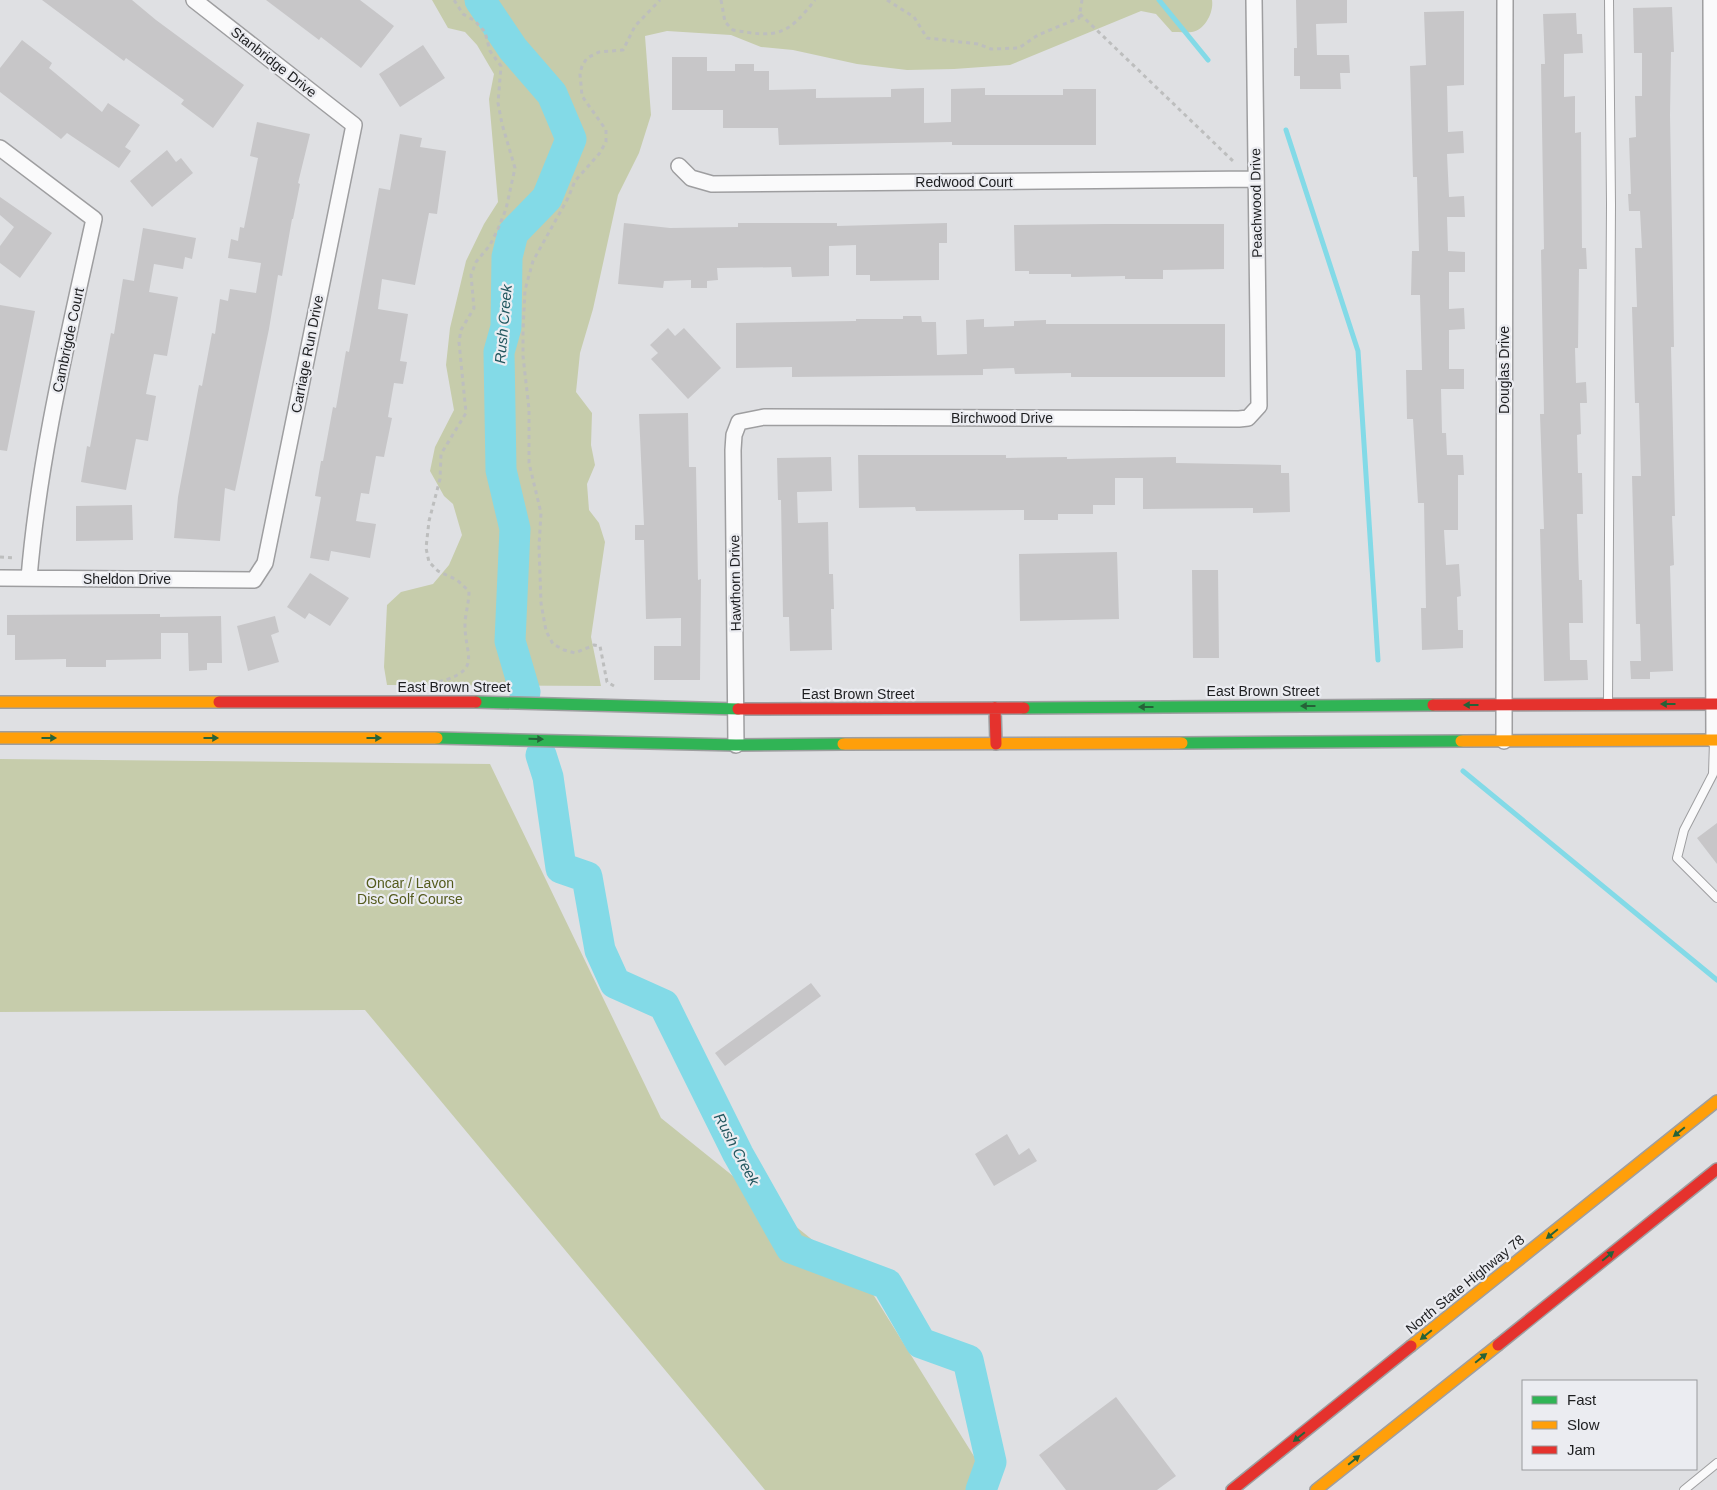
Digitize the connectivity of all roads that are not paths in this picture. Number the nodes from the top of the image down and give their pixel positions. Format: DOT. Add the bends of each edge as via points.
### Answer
graph roads {
  1 [pos="194,0"];
  2 [pos="1254,0"];
  3 [pos="1505,0"];
  4 [pos="1609,0"];
  5 [pos="1711,0"];
  6 [pos="354,125"];
  7 [pos="0,148"];
  8 [pos="679,166"];
  9 [pos="1256,179"];
  10 [pos="1259,406"];
  11 [pos="740,422"];
  12 [pos="0,578"];
  13 [pos="29,578"];
  14 [pos="254,580"];
  15 [pos="1715,614"];
  16 [pos="0,702"];
  17 [pos="1608,704"];
  18 [pos="1716,704"];
  19 [pos="1504,705"];
  20 [pos="995,708"];
  21 [pos="736,709"];
  22 [pos="0,738"];
  23 [pos="1716,740"];
  24 [pos="1504,741"];
  25 [pos="996,744"];
  26 [pos="736,745"];
  27 [pos="1717,898"];
  28 [pos="1717,1101"];
  29 [pos="1717,1170"];
  30 [pos="1717,1463"];
  31 [pos="1232,1490"];
  32 [pos="1316,1490"];
  33 [pos="1684,1490"];
  1 -- 6 [label="street, Stanbridge Drive"];
  2 -- 9 [label="street, Peachwood Drive"];
  3 -- 19 [label="street, Douglas Drive"];
  4 -- 17 [label="lane"];
  5 -- 15 [label="street"];
  6 -- 14 [label="street, Carriage Run Drive" via="265,563"];
  7 -- 13 [label="street, Cambrigde Court" via="94,219 51,416"];
  8 -- 9 [label="street, Redwood Court" via="691,178 712,184"];
  9 -- 10 [label="street, Peachwood Drive"];
  10 -- 11 [label="street, Birchwood Drive" via="1248,418 770,417"];
  11 -- 21 [label="street, Hawthorn Drive" via="734,435 733,450"];
  12 -- 13 [label="street, Sheldon Drive"];
  13 -- 14 [label="street, Sheldon Drive"];
  15 -- 18 [label="street"];
  16 -- 21 [label="main road, East Brown Street" via="504,702"];
  18 -- 17 [label="main road, East Brown Street, one-way"];
  17 -- 19 [label="main road, East Brown Street"];
  18 -- 23 [label="street"];
  19 -- 20 [label="main road, East Brown Street, one-way"];
  19 -- 24 [label="street, Douglas Drive"];
  20 -- 21 [label="main road, East Brown Street"];
  20 -- 25 [label="main road"];
  21 -- 26 [label="street, Hawthorn Drive"];
  22 -- 26 [label="main road, one-way" via="504,738"];
  23 -- 24 [label="main road"];
  23 -- 27 [label="lane" via="1712,774 1684,830 1677,858"];
  24 -- 25 [label="main road"];
  25 -- 26 [label="main road"];
  28 -- 31 [label="main road, North State Highway 78, one-way"];
  32 -- 29 [label="main road, one-way"];
  30 -- 33 [label="lane"];
}
